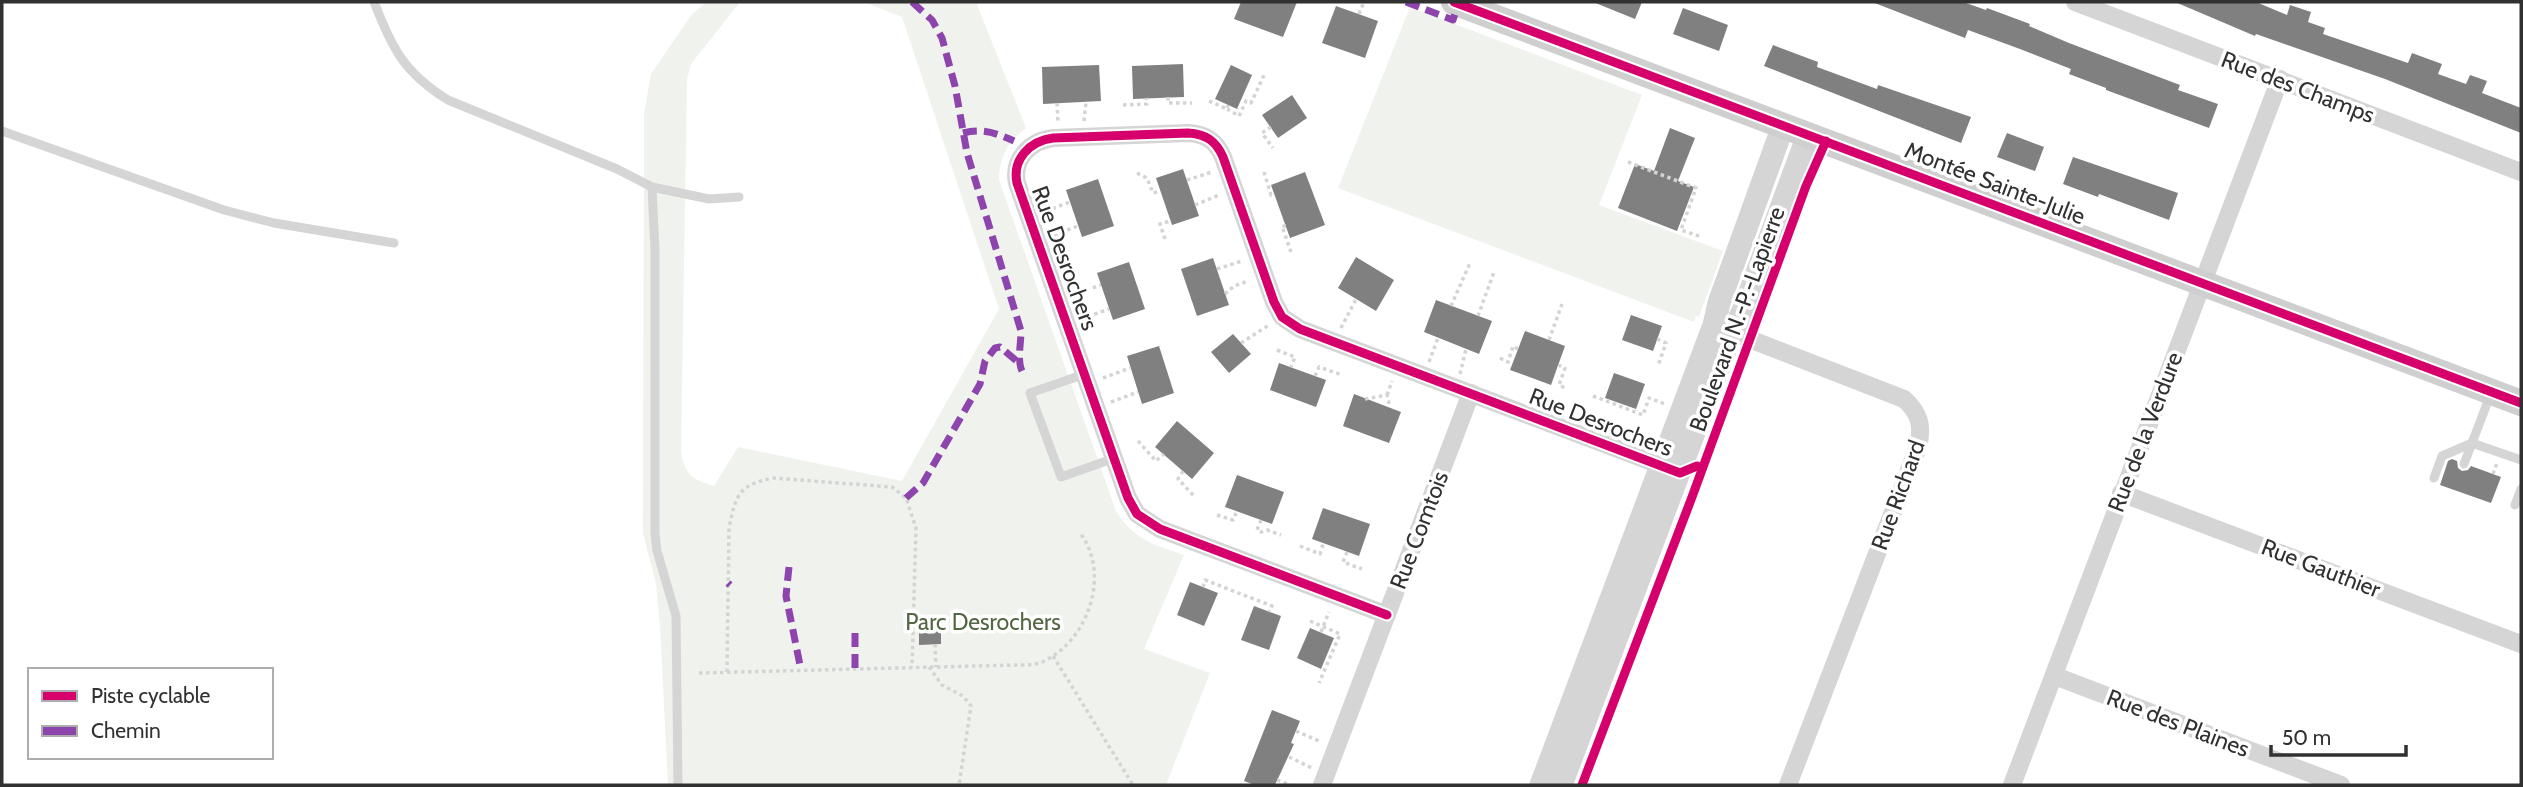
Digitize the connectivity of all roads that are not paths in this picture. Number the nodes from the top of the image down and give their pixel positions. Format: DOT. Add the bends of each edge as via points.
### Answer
graph roads {
  1 [pos="374,2"];
  2 [pos="1454,2"];
  3 [pos="2076,2"];
  4 [pos="2280,79"];
  5 [pos="1783,126"];
  6 [pos="2,131"];
  7 [pos="1808,135"];
  8 [pos="2521,172"];
  9 [pos="652,187"];
  10 [pos="739,197"];
  11 [pos="394,243"];
  12 [pos="2204,283"];
  13 [pos="1723,328"];
  14 [pos="1085,374"];
  15 [pos="2492,391"];
  16 [pos="1471,393"];
  17 [pos="2521,403"];
  18 [pos="2472,443"];
  19 [pos="1115,458"];
  20 [pos="2521,460"];
  21 [pos="2464,464"];
  22 [pos="1671,469"];
  23 [pos="2434,478"];
  24 [pos="2521,489"];
  25 [pos="2121,493"];
  26 [pos="2515,505"];
  27 [pos="1387,615"];
  28 [pos="2521,644"];
  29 [pos="2054,676"];
  30 [pos="1318,777"];
  31 [pos="678,785"];
  32 [pos="1541,785"];
  33 [pos="1561,785"];
  34 [pos="1788,785"];
  35 [pos="2012,785"];
  36 [pos="2342,785"];
  1 -- 9 [label="lane" via="405,65 447,100"];
  2 -- 5 [label="main road, Montée Sainte-Julie"];
  3 -- 4 [label="street, Rue des Champs"];
  4 -- 8 [label="street, Rue des Champs"];
  4 -- 12 [label="street, Rue de la Verdure"];
  5 -- 7 [label="main road, Montée Sainte-Julie"];
  5 -- 13 [label="street, Boulevard N.-P.-Lapierre" via="1719,303"];
  6 -- 11 [label="lane" via="224,209 274,223"];
  7 -- 12 [label="main road, Montée Sainte-Julie"];
  7 -- 13 [label="street, Boulevard N.-P.-Lapierre" via="1743,311"];
  9 -- 10 [label="lane" via="709,199"];
  9 -- 31 [label="lane" via="655,534 676,616"];
  12 -- 15 [label="main road, Montée Sainte-Julie"];
  12 -- 25 [label="street, Rue de la Verdure"];
  13 -- 22 [label="street, Boulevard N.-P.-Lapierre"];
  13 -- 34 [label="street, Rue Richard" via="1904,400 1916,412 1921,430"];
  14 -- 16 [label="street, Rue Desrochers" via="1017,183 1020,160 1030,146 1045,139 1192,133 1208,137 1220,150 1274,302 1287,321"];
  14 -- 19 [label="street, Rue Desrochers"];
  14 -- 19 [label="lane" via="1030,393 1061,477"];
  15 -- 17 [label="main road, Montée Sainte-Julie"];
  15 -- 18 [label="lane"];
  16 -- 22 [label="street, Rue Desrochers"];
  16 -- 27 [label="street, Rue Comtois"];
  18 -- 20 [label="lane"];
  18 -- 21 [label="lane"];
  18 -- 23 [label="lane" via="2442,456"];
  19 -- 27 [label="street, Rue Desrochers" via="1132,507 1152,524"];
  22 -- 32 [label="street, Boulevard N.-P.-Lapierre"];
  22 -- 33 [label="street, Boulevard N.-P.-Lapierre"];
  24 -- 26 [label="lane"];
  25 -- 28 [label="street, Rue Gauthier"];
  25 -- 29 [label="street, Rue de la Verdure"];
  27 -- 30 [label="street, Rue Comtois"];
  29 -- 35 [label="street, Rue de la Verdure"];
  29 -- 36 [label="street, Rue des Plaines"];
}
